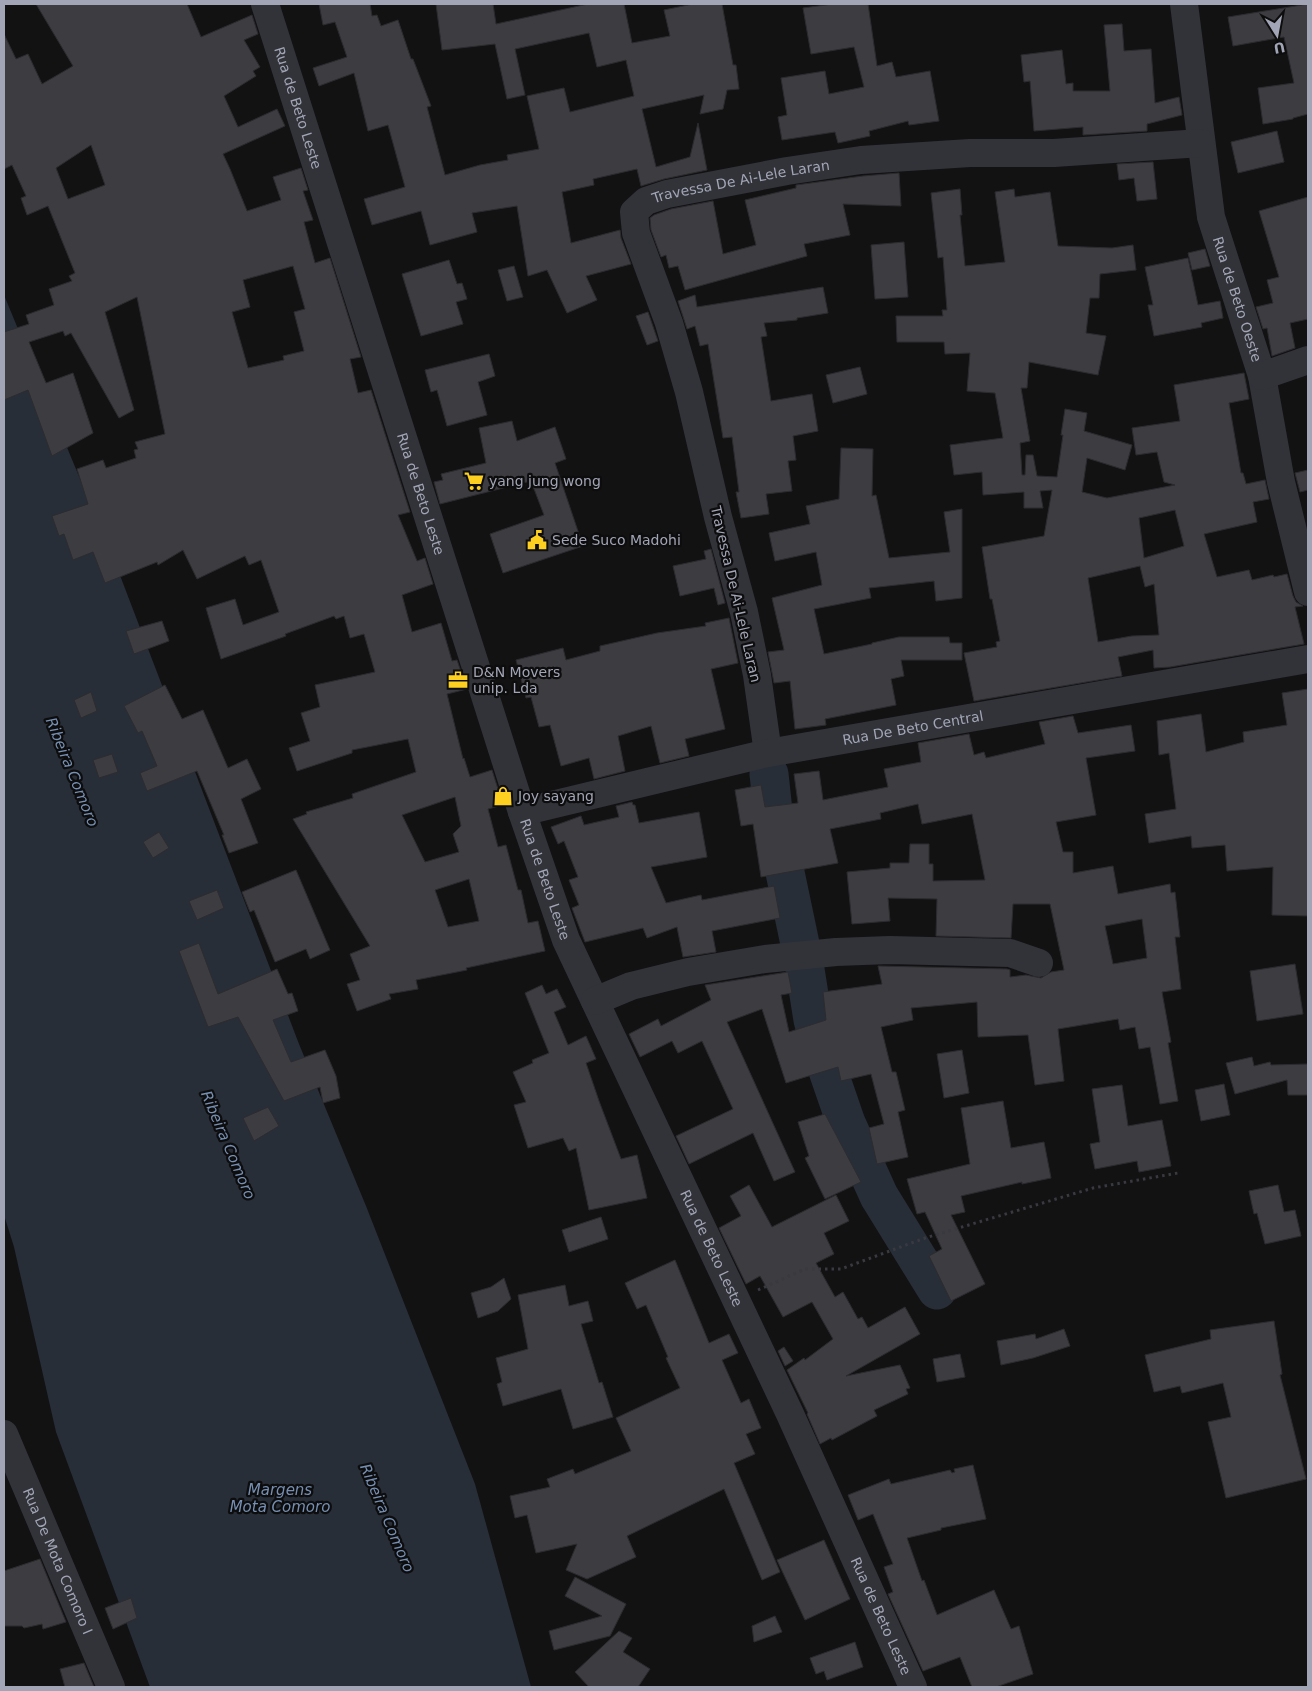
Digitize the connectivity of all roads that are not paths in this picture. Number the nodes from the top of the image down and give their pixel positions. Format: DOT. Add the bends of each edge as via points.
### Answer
graph roads {
  1 [pos="265,4"];
  2 [pos="1184,4"];
  3 [pos="1201,143"];
  4 [pos="1308,360"];
  5 [pos="1262,376"];
  6 [pos="1308,592"];
  7 [pos="1308,659"];
  8 [pos="768,753"];
  9 [pos="522,812"];
  10 [pos="1039,963"];
  11 [pos="595,1001"];
  12 [pos="4,1434"];
  13 [pos="110,1687"];
  14 [pos="913,1687"];
  1 -- 9 [label="street, Rua de Beto Leste"];
  2 -- 3 [label="street, Rua de Beto Oeste"];
  3 -- 5 [label="street, Rua de Beto Oeste" via="1212,217"];
  3 -- 8 [label="street, Travessa De Ai-Lele Laran" via="1054,153 970,153 861,160 667,194 646,201 634,212 636,233 669,323 689,392 744,612"];
  4 -- 5 [label="street"];
  5 -- 6 [label="street, Rua de Beto Oeste" via="1281,482"];
  7 -- 8 [label="street, Rua De Beto Central"];
  8 -- 9 [label="street, Rua De Beto Central"];
  9 -- 11 [label="street, Rua de Beto Leste" via="566,940"];
  10 -- 11 [label="street" via="1010,953 836,952 765,959 688,972 631,986"];
  11 -- 14 [label="street, Rua de Beto Leste" via="790,1414"];
  12 -- 13 [label="street, Rua De Mota Comoro I"];
}
